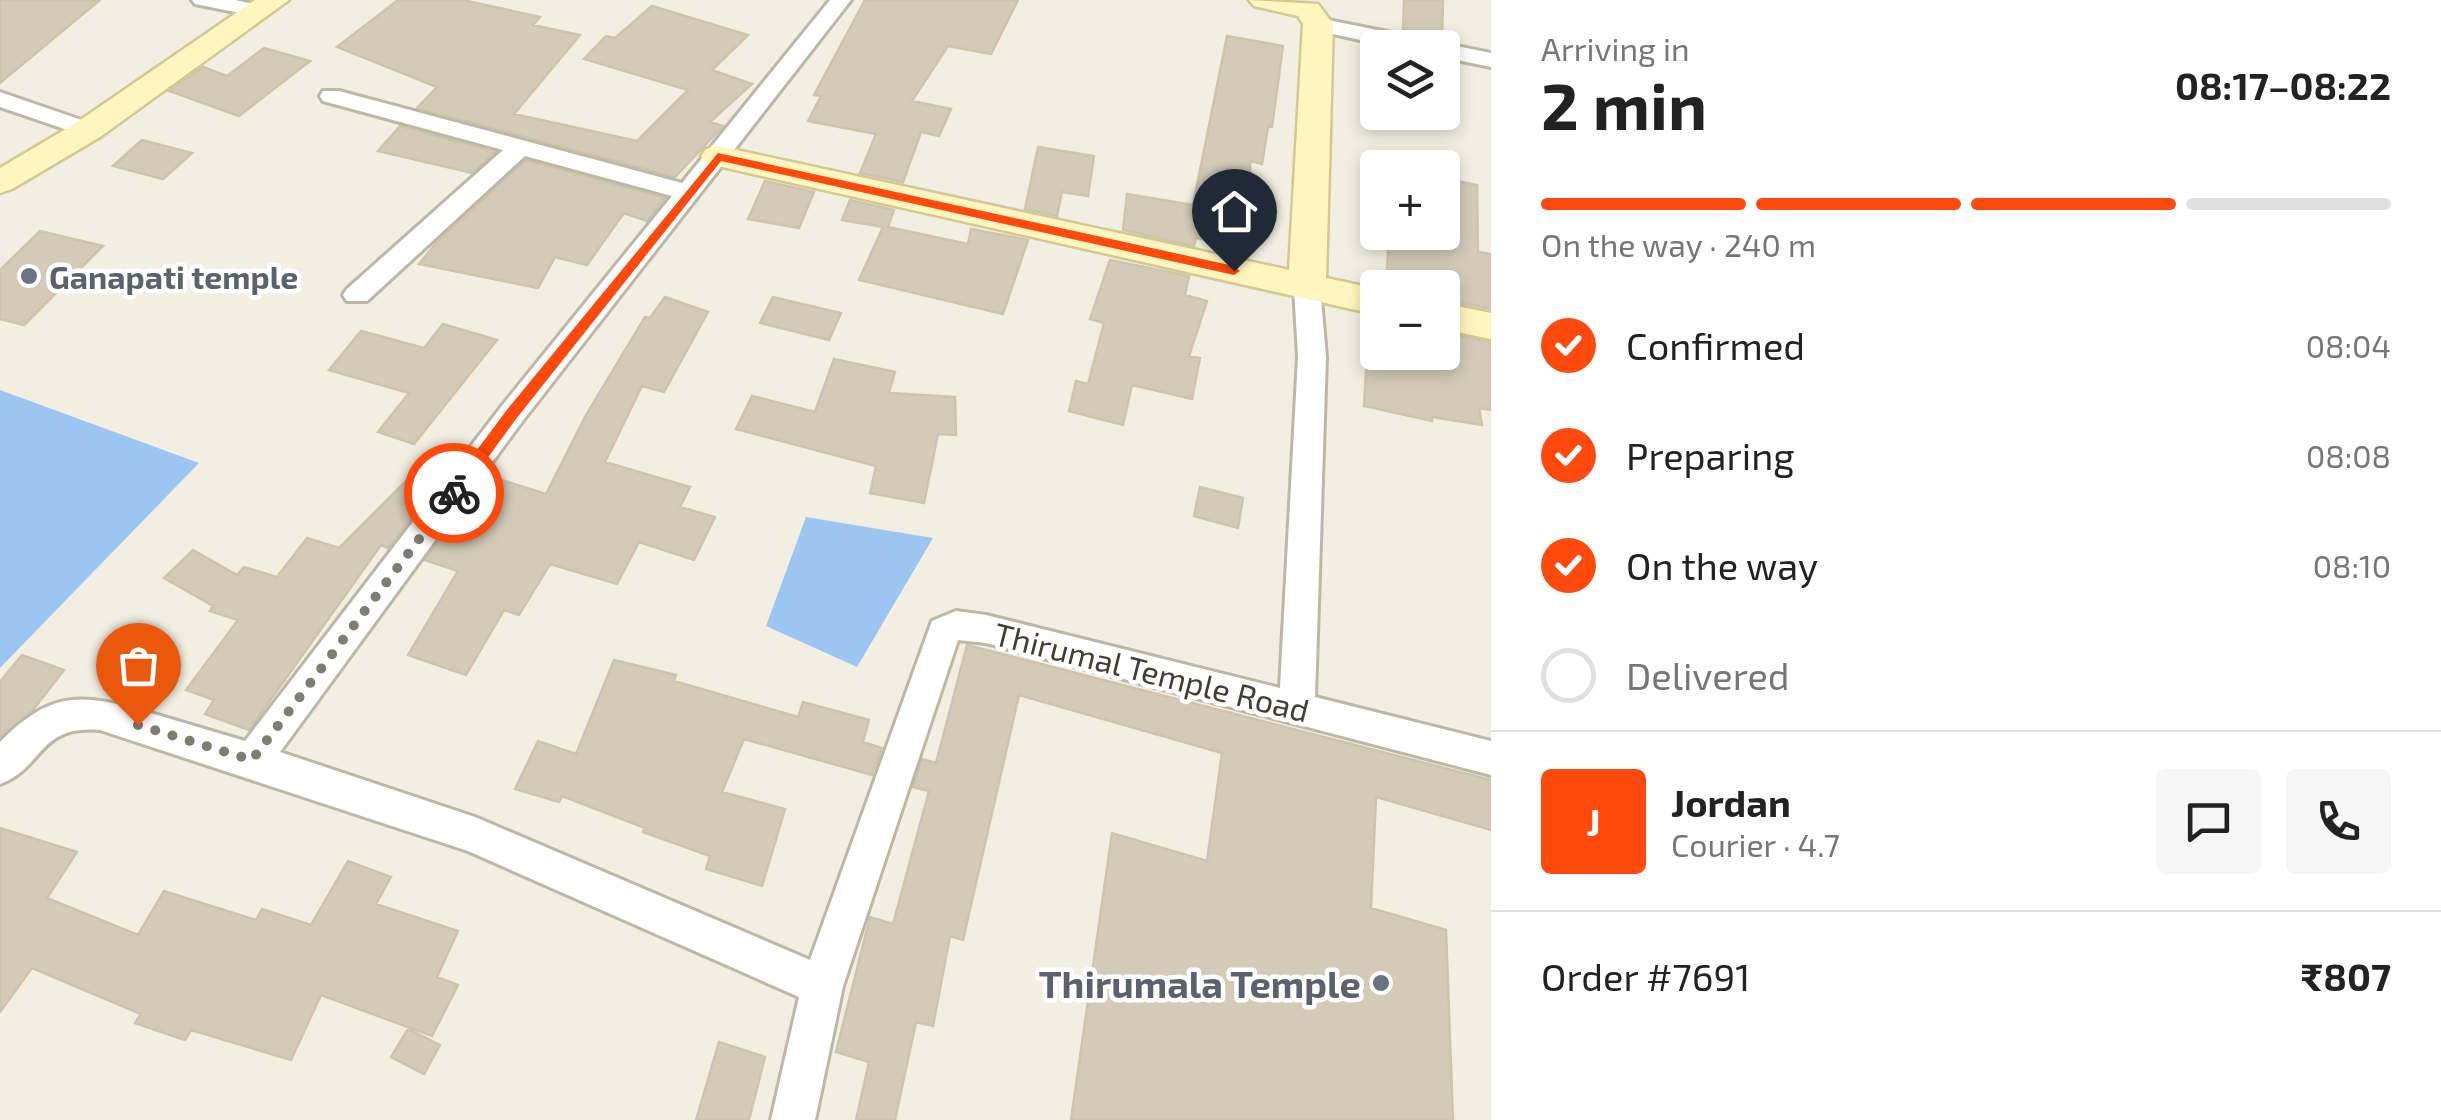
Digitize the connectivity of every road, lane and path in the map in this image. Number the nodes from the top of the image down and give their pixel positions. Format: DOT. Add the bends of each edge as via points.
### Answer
graph roads {
  1 [pos="202,0"];
  2 [pos="1264,0"];
  3 [pos="832,2"];
  4 [pos="267,6"];
  5 [pos="1313,11"];
  6 [pos="1373,30"];
  7 [pos="1460,54"];
  8 [pos="1491,60"];
  9 [pos="332,96"];
  10 [pos="0,99"];
  11 [pos="88,130"];
  12 [pos="521,146"];
  13 [pos="718,156"];
  14 [pos="0,182"];
  15 [pos="691,193"];
  16 [pos="1307,287"];
  17 [pos="357,295"];
  18 [pos="1360,298"];
  19 [pos="1460,320"];
  20 [pos="1491,326"];
  21 [pos="1297,707"];
  22 [pos="1491,758"];
  23 [pos="252,760"];
  24 [pos="0,767"];
  25 [pos="822,986"];
  26 [pos="792,1120"];
  1 -- 4 [label="street"];
  2 -- 5 [label="main road"];
  3 -- 13 [label="street"];
  4 -- 11 [label="main road"];
  5 -- 6 [label="street"];
  5 -- 16 [label="main road"];
  7 -- 8 [label="street"];
  9 -- 12 [label="street"];
  10 -- 11 [label="street"];
  11 -- 14 [label="main road"];
  12 -- 15 [label="street"];
  12 -- 17 [label="street"];
  13 -- 15 [label="street"];
  13 -- 16 [label="main road"];
  15 -- 23 [label="street" via="511,415"];
  16 -- 18 [label="main road"];
  16 -- 21 [label="street" via="1312,357"];
  19 -- 20 [label="main road"];
  21 -- 22 [label="street, Thirumal Temple Road"];
  21 -- 25 [label="street, Thirumal Temple Road" via="986,629 956,625 944,631"];
  23 -- 24 [label="street" via="74,710 47,720"];
  23 -- 25 [label="street" via="476,834"];
  25 -- 26 [label="street, Thirumal Temple Road"];
}
